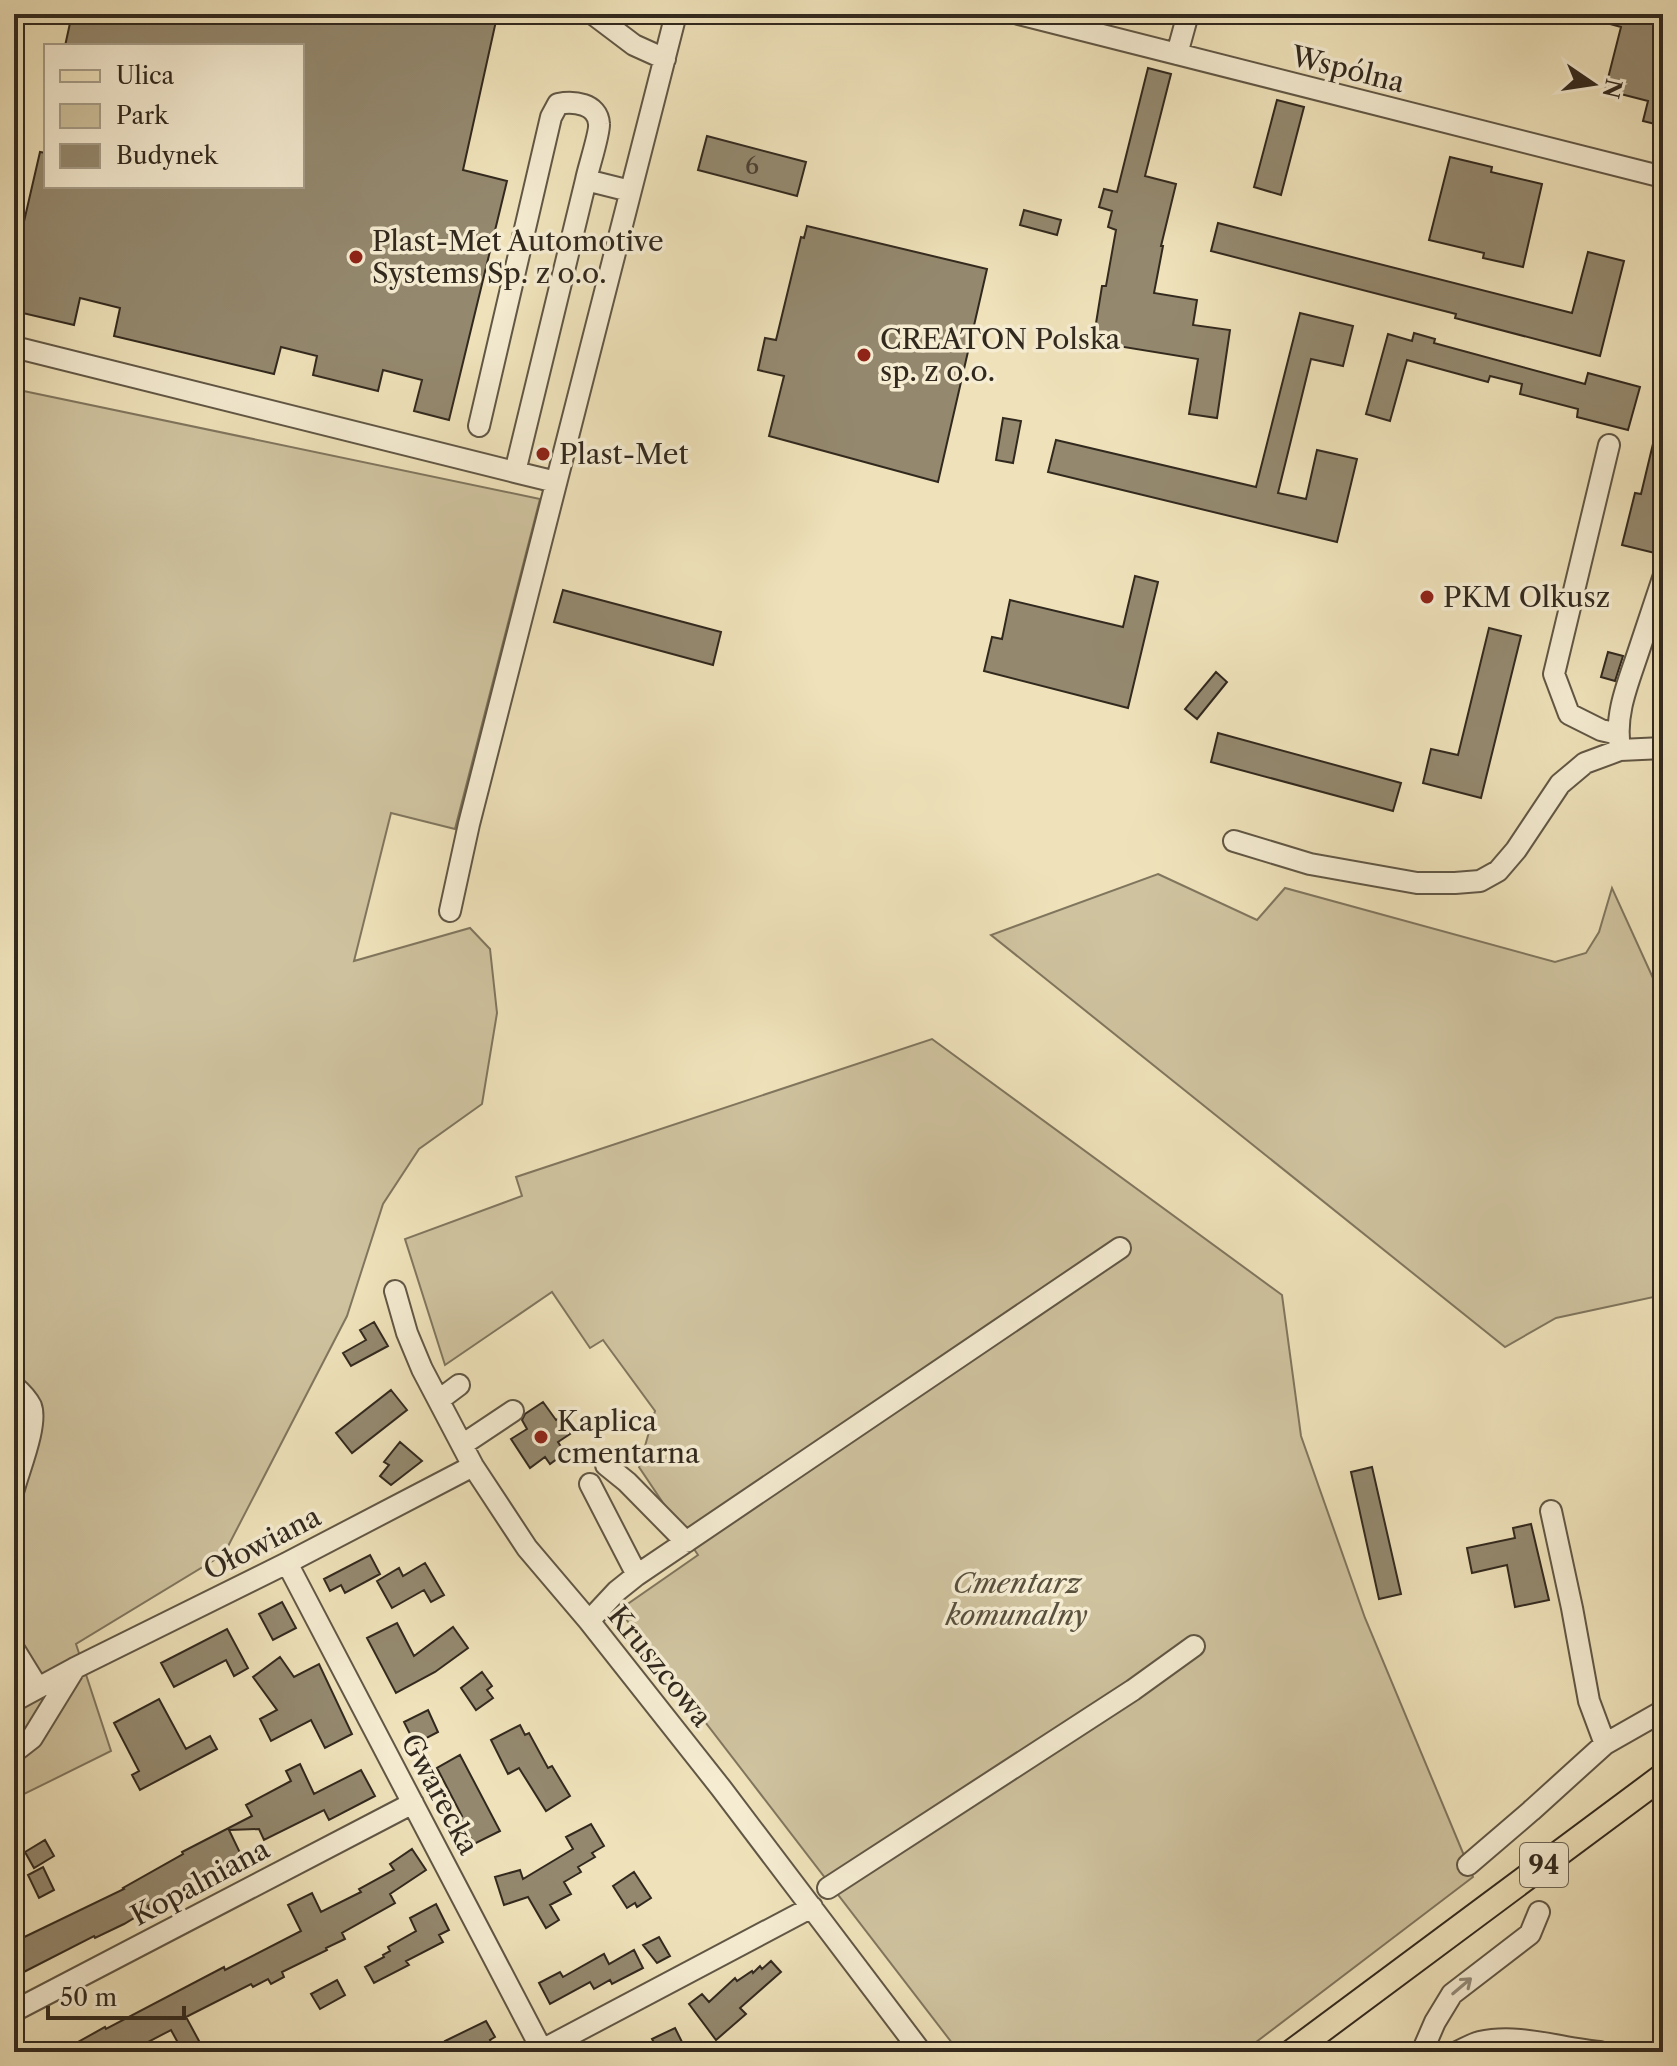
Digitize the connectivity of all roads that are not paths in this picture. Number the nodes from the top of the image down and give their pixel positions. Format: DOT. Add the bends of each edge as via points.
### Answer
graph roads {
  1 [pos="593,14"];
  2 [pos="676,14"];
  3 [pos="1019,14"];
  4 [pos="1188,14"];
  5 [pos="1177,54"];
  6 [pos="665,59"];
  7 [pos="1663,177"];
  8 [pos="586,180"];
  9 [pos="630,191"];
  10 [pos="14,347"];
  11 [pos="479,426"];
  12 [pos="1609,445"];
  13 [pos="515,472"];
  14 [pos="556,482"];
  15 [pos="1663,578"];
  16 [pos="1619,742"];
  17 [pos="1663,748"];
  18 [pos="1234,841"];
  19 [pos="450,911"];
  20 [pos="1120,1248"];
  21 [pos="395,1291"];
  22 [pos="459,1385"];
  23 [pos="14,1386"];
  24 [pos="439,1400"];
  25 [pos="513,1411"];
  26 [pos="462,1445"];
  27 [pos="606,1465"];
  28 [pos="473,1466"];
  29 [pos="590,1484"];
  30 [pos="14,1489"];
  31 [pos="1551,1511"];
  32 [pos="686,1542"];
  33 [pos="287,1563"];
  34 [pos="637,1575"];
  35 [pos="589,1621"];
  36 [pos="1194,1646"];
  37 [pos="14,1649"];
  38 [pos="75,1668"];
  39 [pos="38,1688"];
  40 [pos="14,1701"];
  41 [pos="1663,1711"];
  42 [pos="1605,1744"];
  43 [pos="14,1752"];
  44 [pos="1663,1776"];
  45 [pos="413,1803"];
  46 [pos="1468,1865"];
  47 [pos="828,1888"];
  48 [pos="812,1907"];
  49 [pos="1539,1912"];
  50 [pos="14,2011"];
  51 [pos="541,2051"];
  52 [pos="1575,2051"];
  53 [pos="921,2052"];
  54 [pos="1292,2052"];
  55 [pos="1422,2052"];
  56 [pos="1457,2052"];
  57 [pos="1600,2052"];
  1 -- 6 [label="street" via="634,45"];
  2 -- 6 [label="street"];
  3 -- 5 [label="street, Wspólna"];
  4 -- 5 [label="street"];
  5 -- 7 [label="street, Wspólna"];
  6 -- 9 [label="street"];
  8 -- 9 [label="street"];
  8 -- 11 [label="street" via="599,124 585,105 558,104"];
  8 -- 13 [label="street"];
  9 -- 14 [label="street"];
  10 -- 13 [label="street"];
  12 -- 16 [label="street" via="1554,674 1569,714"];
  13 -- 14 [label="street"];
  14 -- 19 [label="street"];
  15 -- 16 [label="street" via="1626,687"];
  16 -- 17 [label="street"];
  16 -- 18 [label="street" via="1560,784 1516,850 1498,871 1480,881 1417,883 1310,864"];
  20 -- 32 [label="street"];
  21 -- 24 [label="street, Kruszcowa" via="407,1333"];
  22 -- 24 [label="street"];
  23 -- 30 [label="street" via="32,1409 33,1421"];
  24 -- 26 [label="street, Kruszcowa"];
  25 -- 26 [label="street"];
  26 -- 28 [label="street, Kruszcowa"];
  27 -- 32 [label="street"];
  28 -- 33 [label="street, Ołowiana"];
  28 -- 35 [label="street, Kruszcowa" via="527,1548"];
  29 -- 34 [label="street"];
  31 -- 42 [label="street" via="1589,1701"];
  32 -- 34 [label="street"];
  33 -- 38 [label="street, Ołowiana"];
  33 -- 45 [label="street, Gwarecka"];
  34 -- 35 [label="street"];
  35 -- 48 [label="street, Kruszcowa"];
  36 -- 47 [label="street"];
  37 -- 39 [label="street"];
  38 -- 39 [label="street, Ołowiana"];
  38 -- 43 [label="street" via="32,1738"];
  39 -- 40 [label="street, Ołowiana"];
  41 -- 42 [label="street"];
  42 -- 46 [label="street"];
  44 -- 54 [label="main road, 94"];
  45 -- 50 [label="street, Kopalniana"];
  45 -- 51 [label="street, Gwarecka"];
  48 -- 51 [label="street"];
  48 -- 53 [label="street, Kruszcowa"];
  55 -- 49 [label="street, one-way" via="1452,1994 1530,1934"];
  52 -- 56 [label="street" via="1516,2040 1480,2042"];
  52 -- 57 [label="street"];
}
